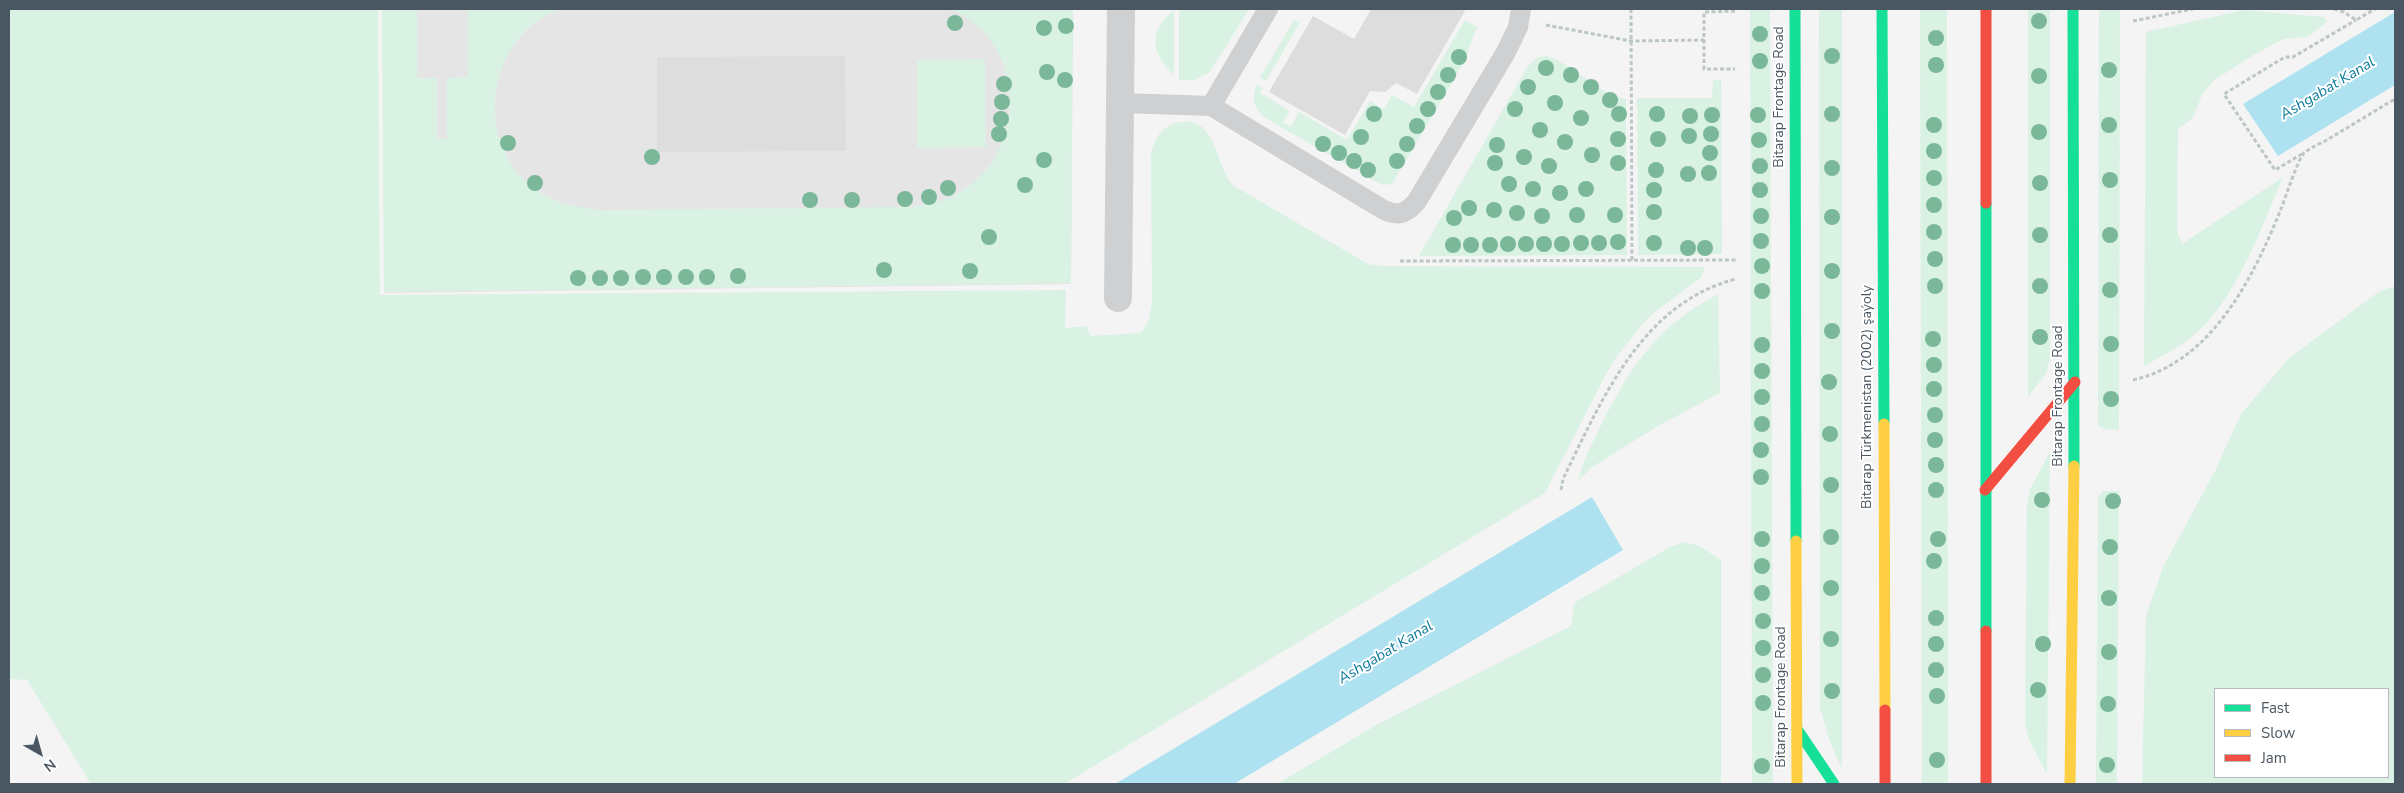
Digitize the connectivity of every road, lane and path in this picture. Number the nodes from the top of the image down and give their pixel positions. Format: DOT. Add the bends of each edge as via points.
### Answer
graph roads {
  1 [pos="1121,9"];
  2 [pos="1268,9"];
  3 [pos="1631,9"];
  4 [pos="1795,9"];
  5 [pos="1882,9"];
  6 [pos="1986,9"];
  7 [pos="2073,9"];
  8 [pos="2193,9"];
  9 [pos="2334,9"];
  10 [pos="2375,9"];
  11 [pos="1735,12"];
  12 [pos="1520,13"];
  13 [pos="2356,20"];
  14 [pos="2133,21"];
  15 [pos="1704,40"];
  16 [pos="1631,41"];
  17 [pos="1735,69"];
  18 [pos="2395,99"];
  19 [pos="1120,104"];
  20 [pos="1210,106"];
  21 [pos="2302,154"];
  22 [pos="1632,260"];
  23 [pos="1736,260"];
  24 [pos="1400,261"];
  25 [pos="1736,279"];
  26 [pos="1118,298"];
  27 [pos="2132,380"];
  28 [pos="2075,382"];
  29 [pos="1561,490"];
  30 [pos="1985,490"];
  31 [pos="1797,729"];
  32 [pos="1986,762"];
  33 [pos="1997,773"];
  34 [pos="1797,784"];
  35 [pos="1834,784"];
  36 [pos="1884,784"];
  37 [pos="1986,784"];
  38 [pos="2070,784"];
  1 -- 19 [label="street"];
  2 -- 20 [label="lane"];
  3 -- 16 [label="path"];
  4 -- 31 [label="main road, Bitarap Frontage Road"];
  5 -- 36 [label="main road, Bitarap Türkmenistan (2002) şaýoly"];
  6 -- 30 [label="main road"];
  7 -- 28 [label="main road, Bitarap Frontage Road"];
  8 -- 14 [label="path"];
  9 -- 13 [label="path"];
  10 -- 13 [label="path"];
  11 -- 15 [label="path" via="1704,12"];
  12 -- 16 [label="path" via="1560,29"];
  12 -- 20 [label="lane" via="1518,27 1506,52 1422,192 1410,210 1401,214 1384,210"];
  13 -- 21 [label="path" via="2224,94 2275,170"];
  15 -- 16 [label="path"];
  15 -- 17 [label="path" via="1704,69"];
  16 -- 22 [label="path"];
  18 -- 21 [label="path"];
  19 -- 20 [label="lane"];
  19 -- 26 [label="street"];
  21 -- 27 [label="path" via="2271,234 2244,287 2220,323 2170,365"];
  22 -- 23 [label="path"];
  22 -- 24 [label="path"];
  25 -- 29 [label="path" via="1714,285 1687,300 1644,339 1609,388 1563,479"];
  28 -- 30 [label="main road"];
  28 -- 38 [label="main road, Bitarap Frontage Road"];
  30 -- 32 [label="main road"];
  31 -- 34 [label="main road, Bitarap Frontage Road"];
  31 -- 35 [label="main road"];
  32 -- 33 [label="main road"];
  32 -- 37 [label="main road"];
}
